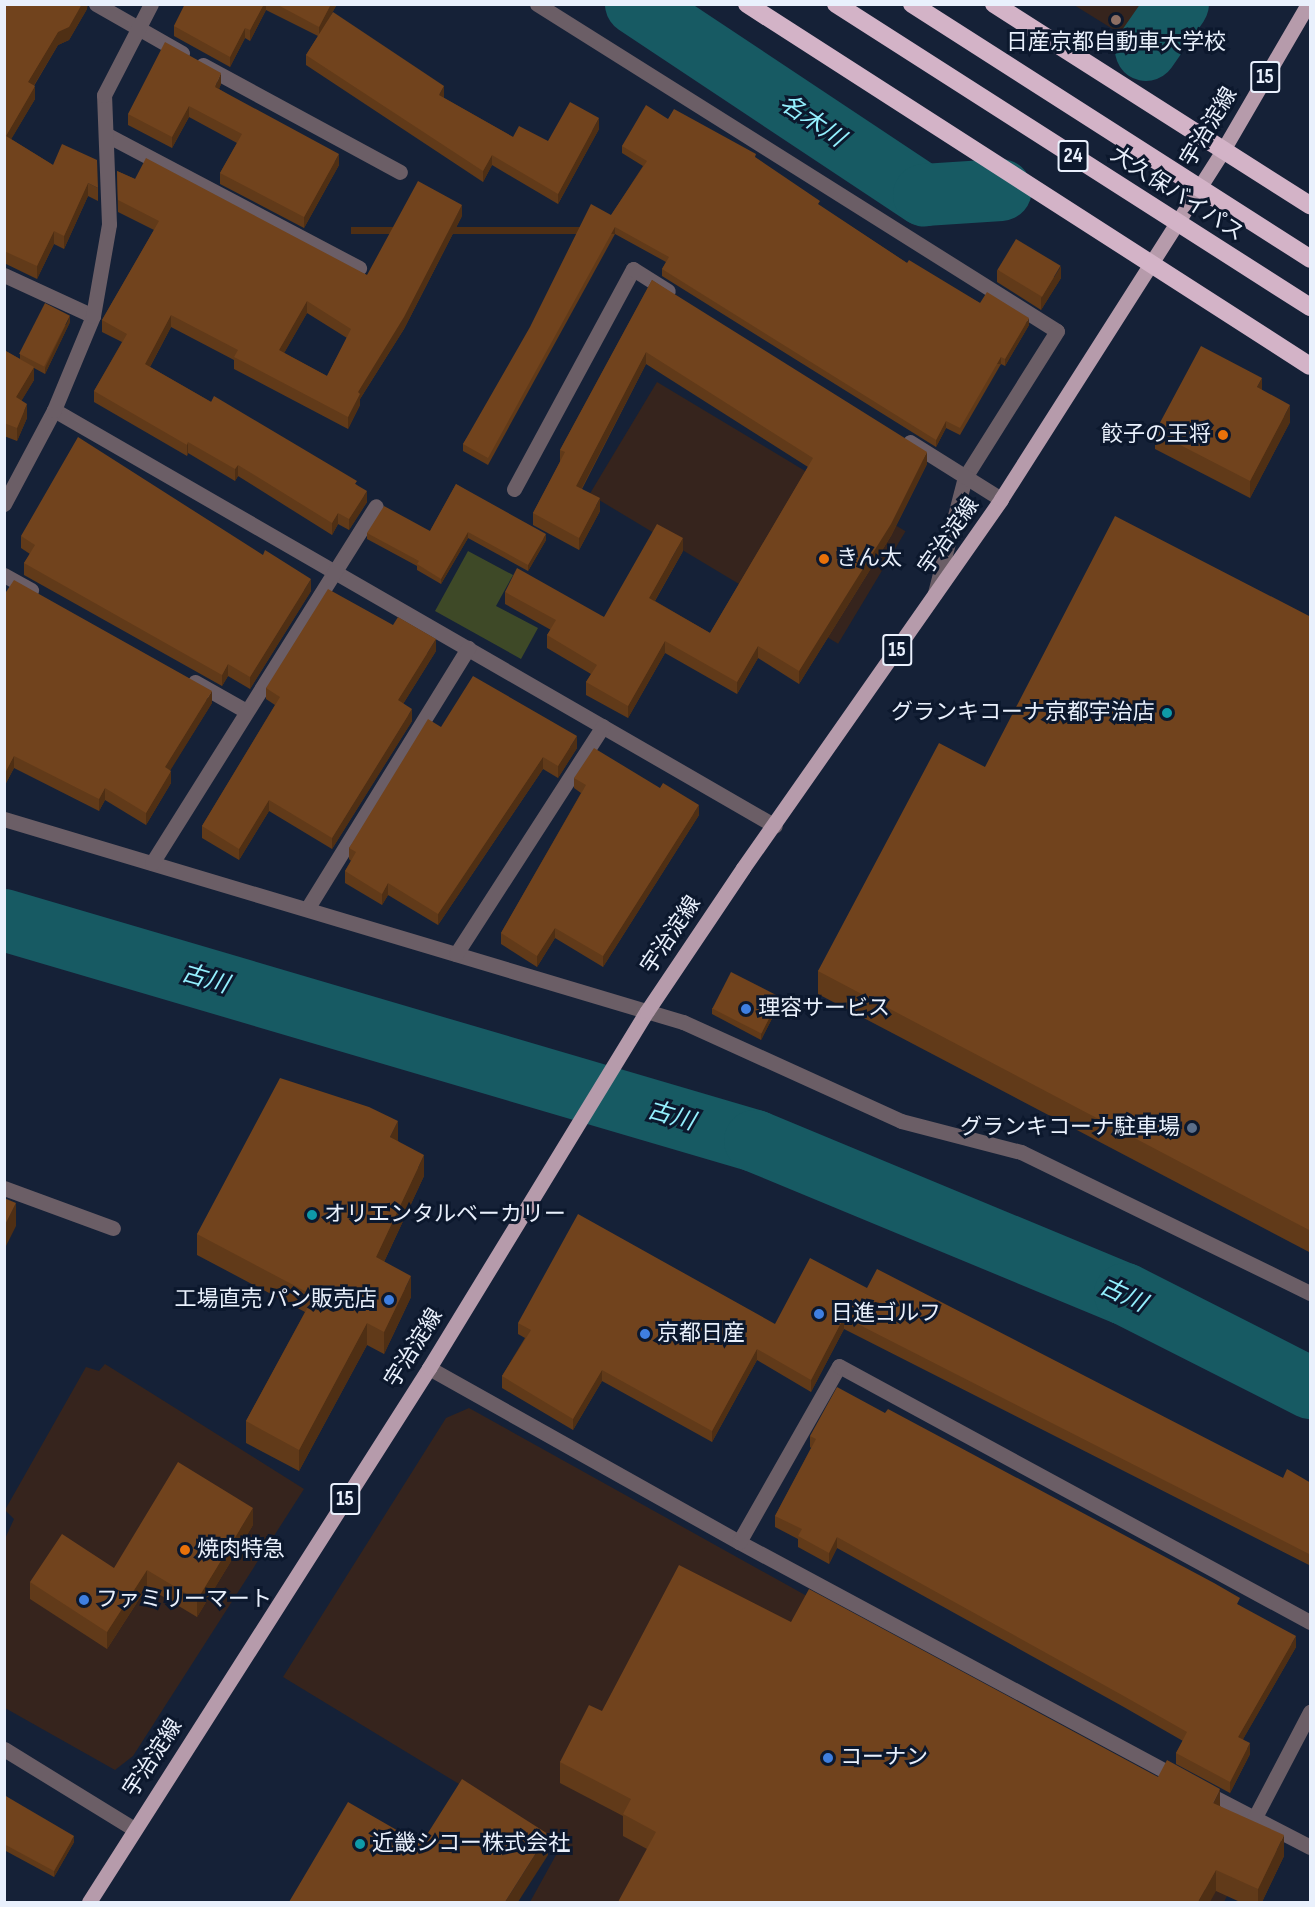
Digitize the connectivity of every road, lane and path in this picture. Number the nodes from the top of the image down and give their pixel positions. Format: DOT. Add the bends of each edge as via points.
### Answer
graph roads {
  1 [pos="96,4"];
  2 [pos="151,4"];
  3 [pos="537,4"];
  4 [pos="747,4"];
  5 [pos="836,4"];
  6 [pos="912,4"];
  7 [pos="994,4"];
  8 [pos="1308,4"];
  9 [pos="138,29"];
  10 [pos="107,135"];
  11 [pos="1223,150"];
  12 [pos="400,172"];
  13 [pos="1311,205"];
  14 [pos="1311,259"];
  15 [pos="1152,264"];
  16 [pos="359,268"];
  17 [pos="4,275"];
  18 [pos="684,301"];
  19 [pos="1311,307"];
  20 [pos="93,316"];
  21 [pos="1311,366"];
  22 [pos="54,410"];
  23 [pos="896,434"];
  24 [pos="965,477"];
  25 [pos="514,489"];
  26 [pos="1001,499"];
  27 [pos="4,504"];
  28 [pos="376,506"];
  29 [pos="337,573"];
  30 [pos="4,575"];
  31 [pos="934,597"];
  32 [pos="45,598"];
  33 [pos="468,648"];
  34 [pos="185,677"];
  35 [pos="246,711"];
  36 [pos="603,726"];
  37 [pos="4,819"];
  38 [pos="775,826"];
  39 [pos="152,863"];
  40 [pos="307,909"];
  41 [pos="456,954"];
  42 [pos="648,1011"];
  43 [pos="4,1188"];
  44 [pos="113,1228"];
  45 [pos="1311,1293"];
  46 [pos="429,1368"];
  47 [pos="739,1542"];
  48 [pos="1311,1622"];
  49 [pos="1311,1712"];
  50 [pos="4,1749"];
  51 [pos="1254,1819"];
  52 [pos="134,1829"];
  53 [pos="1311,1847"];
  54 [pos="89,1902"];
  1 -- 9 [label="street"];
  2 -- 9 [label="street"];
  3 -- 24 [label="street" via="1057,331"];
  4 -- 15 [label="highway"];
  5 -- 19 [label="highway, 大久保バイパス / 24, bridge"];
  6 -- 14 [label="highway, 大久保バイパス / 24, bridge"];
  7 -- 11 [label="highway"];
  8 -- 11 [label="main road, 宇治淀線 / 15"];
  9 -- 10 [label="street" via="104,95"];
  9 -- 12 [label="street"];
  10 -- 16 [label="street"];
  10 -- 20 [label="street" via="109,224"];
  11 -- 13 [label="highway"];
  11 -- 15 [label="main road, 宇治淀線 / 15"];
  15 -- 21 [label="highway"];
  15 -- 26 [label="main road, 宇治淀線 / 15"];
  17 -- 20 [label="street"];
  18 -- 25 [label="street" via="633,269"];
  20 -- 22 [label="street"];
  22 -- 27 [label="street"];
  22 -- 29 [label="street"];
  23 -- 24 [label="street"];
  24 -- 26 [label="street"];
  24 -- 31 [label="street"];
  26 -- 31 [label="main road, 宇治淀線 / 15"];
  28 -- 29 [label="street"];
  29 -- 33 [label="street"];
  29 -- 35 [label="street"];
  30 -- 32 [label="street"];
  31 -- 38 [label="main road, 宇治淀線 / 15"];
  33 -- 36 [label="street"];
  33 -- 40 [label="street"];
  34 -- 35 [label="street"];
  35 -- 39 [label="street"];
  36 -- 38 [label="street"];
  36 -- 41 [label="street"];
  37 -- 39 [label="street"];
  38 -- 42 [label="main road, 宇治淀線 / 15" via="742,868"];
  39 -- 40 [label="street"];
  40 -- 41 [label="street"];
  41 -- 42 [label="street"];
  42 -- 45 [label="street" via="683,1022 901,1121 1021,1152"];
  42 -- 46 [label="main road, 宇治淀線 / 15"];
  43 -- 44 [label="street"];
  46 -- 47 [label="street"];
  46 -- 52 [label="main road, 宇治淀線 / 15"];
  47 -- 48 [label="street" via="839,1366"];
  47 -- 51 [label="street"];
  49 -- 51 [label="street"];
  50 -- 52 [label="street"];
  51 -- 53 [label="street"];
  52 -- 54 [label="main road, 宇治淀線 / 15"];
}
